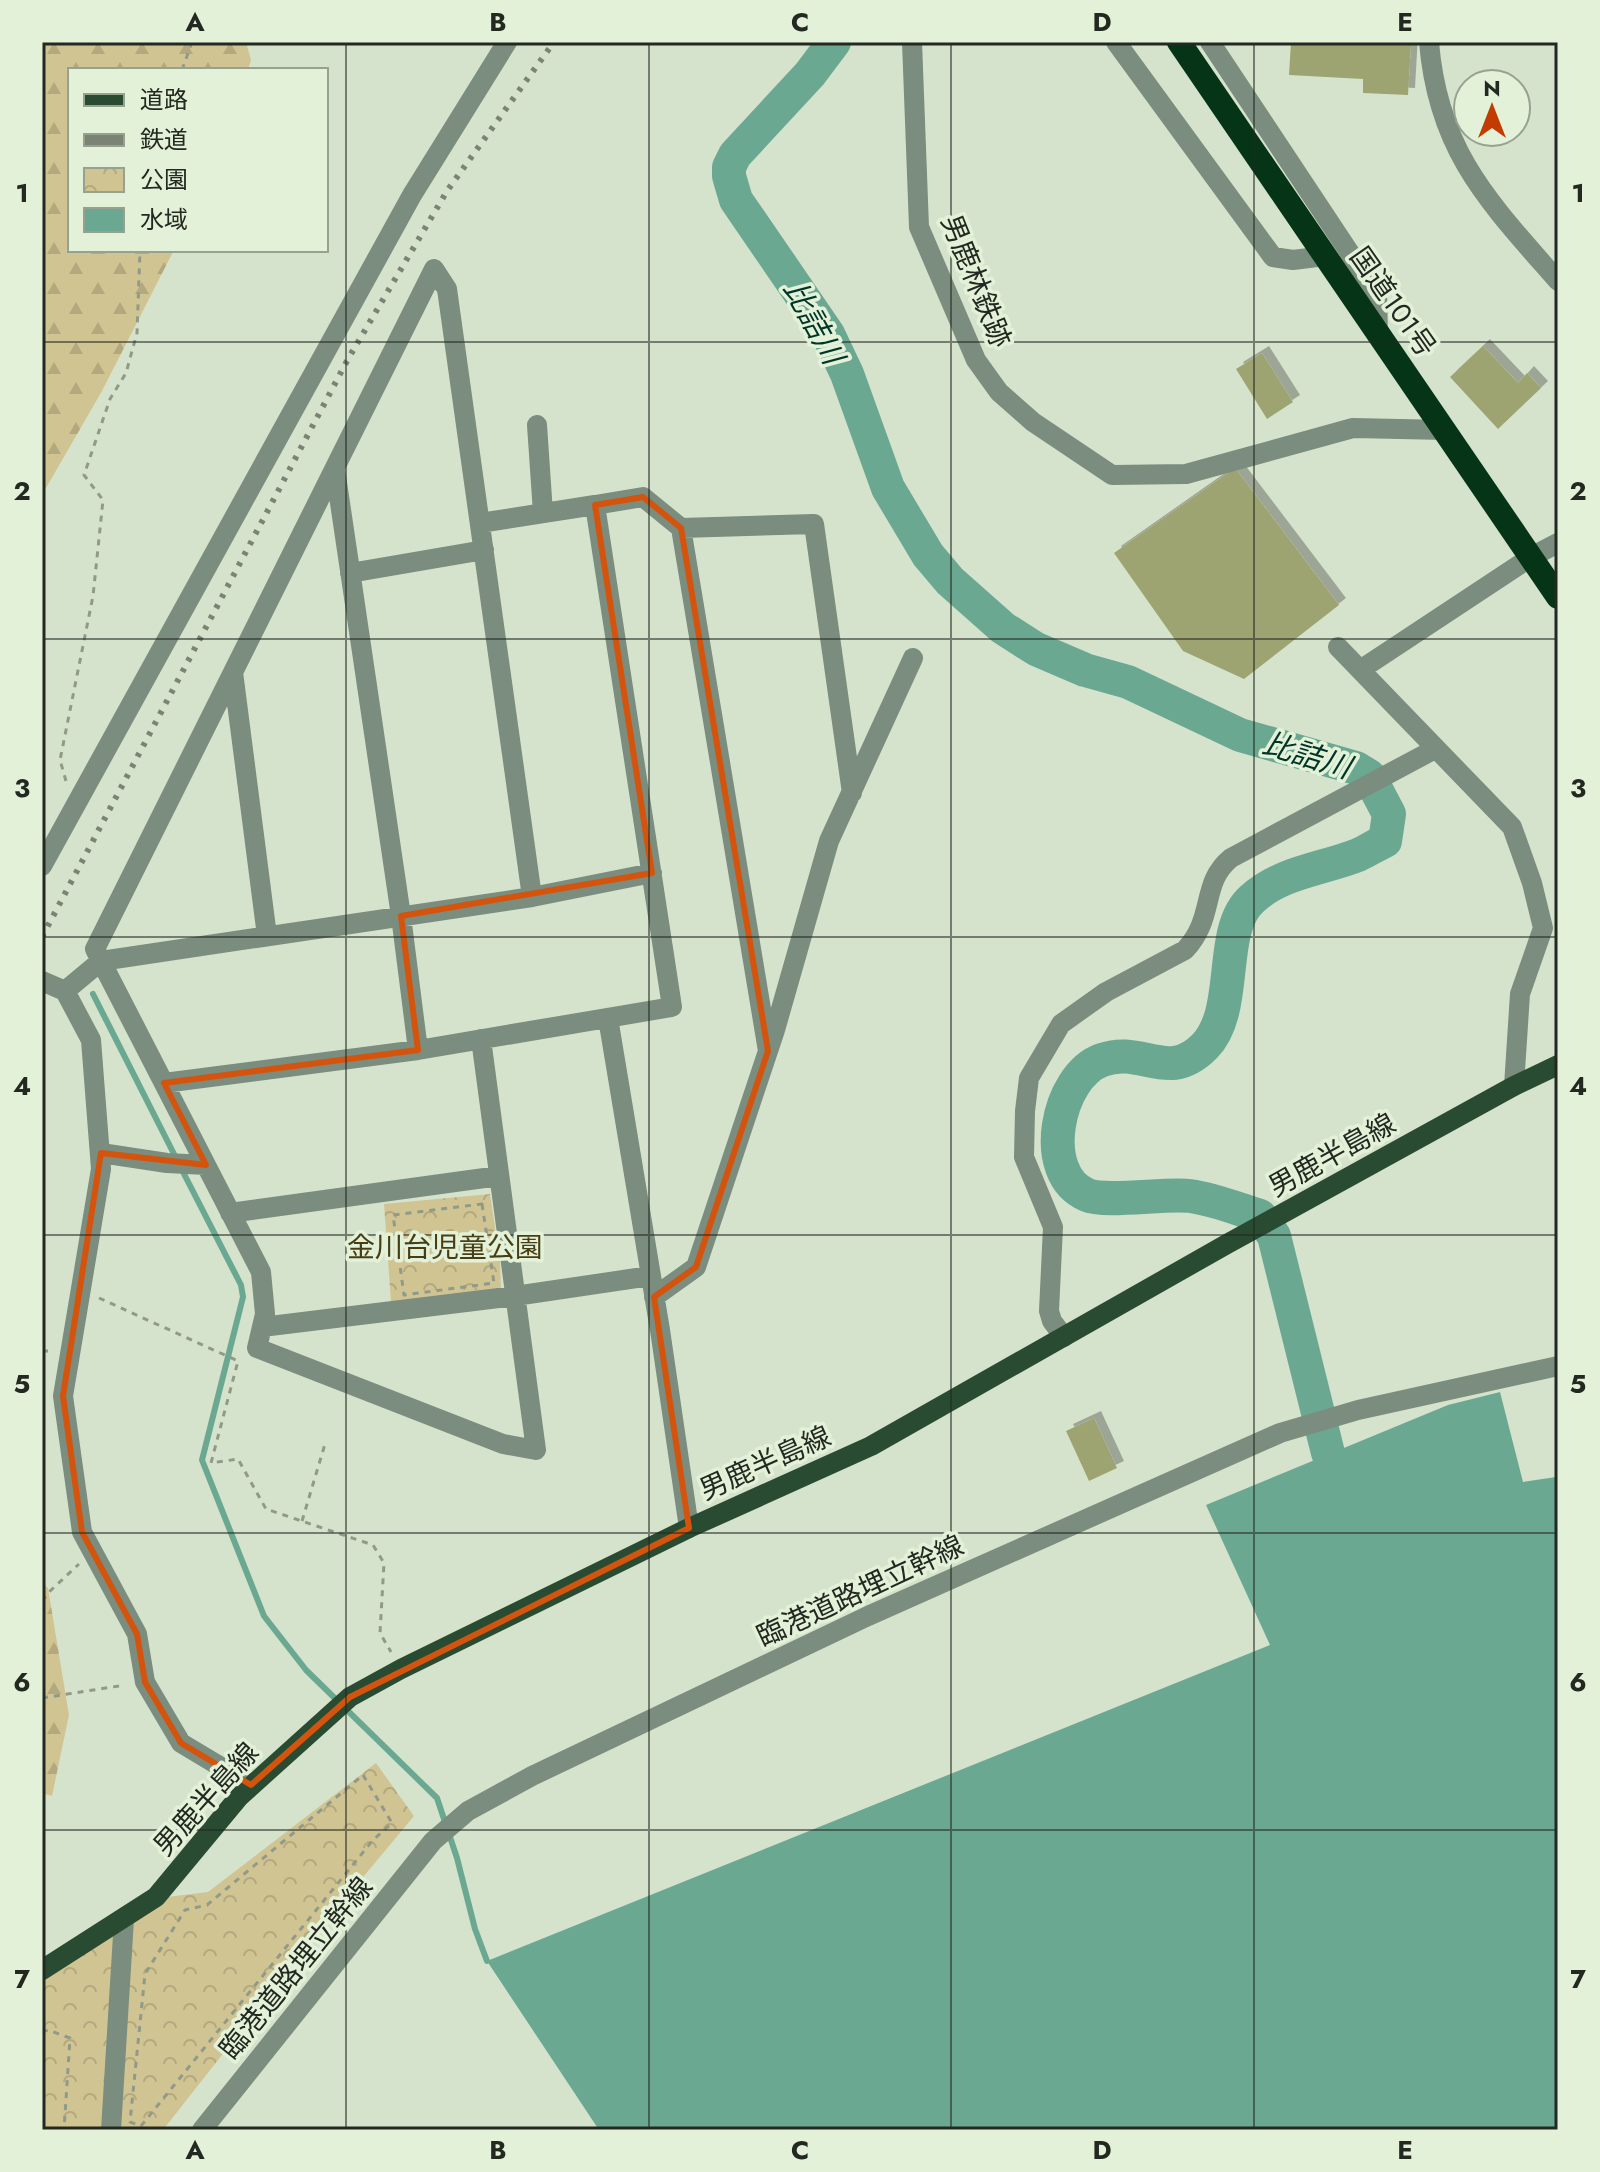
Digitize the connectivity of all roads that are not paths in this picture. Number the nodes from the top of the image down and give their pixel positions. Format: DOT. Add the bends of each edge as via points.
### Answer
graph roads {
  1 [pos="507,42"];
  2 [pos="912,42"];
  3 [pos="1116,42"];
  4 [pos="1179,42"];
  5 [pos="1210,42"];
  6 [pos="1429,42"];
  7 [pos="1325,256"];
  8 [pos="1558,281"];
  9 [pos="1378,334"];
  10 [pos="537,425"];
  11 [pos="1446,430"];
  12 [pos="335,469"];
  13 [pos="595,505"];
  14 [pos="543,513"];
  15 [pos="480,523"];
  16 [pos="681,528"];
  17 [pos="1558,543"];
  18 [pos="484,550"];
  19 [pos="1531,557"];
  20 [pos="350,573"];
  21 [pos="1558,597"];
  22 [pos="1338,647"];
  23 [pos="913,658"];
  24 [pos="1360,670"];
  25 [pos="233,672"];
  26 [pos="1435,749"];
  27 [pos="852,793"];
  28 [pos="42,866"];
  29 [pos="652,873"];
  30 [pos="532,897"];
  31 [pos="401,916"];
  32 [pos="267,936"];
  33 [pos="101,961"];
  34 [pos="42,981"];
  35 [pos="65,991"];
  36 [pos="608,1018"];
  37 [pos="481,1039"];
  38 [pos="418,1050"];
  39 [pos="768,1051"];
  40 [pos="1558,1065"];
  41 [pos="164,1083"];
  42 [pos="1514,1086"];
  43 [pos="101,1153"];
  44 [pos="206,1165"];
  45 [pos="499,1176"];
  46 [pos="230,1213"];
  47 [pos="650,1276"];
  48 [pos="515,1296"];
  49 [pos="654,1297"];
  50 [pos="262,1327"];
  51 [pos="1064,1337"];
  52 [pos="1558,1366"];
  53 [pos="689,1528"];
  54 [pos="251,1785"];
  55 [pos="124,1919"];
  56 [pos="42,1970"];
  57 [pos="111,2130"];
  58 [pos="202,2130"];
  1 -- 28 [label="street" via="412,195"];
  2 -- 11 [label="street, 男鹿林鉄跡" via="919,227 976,360 999,392 1033,422 1112,475 1186,474 1353,428"];
  3 -- 7 [label="street" via="1273,257"];
  4 -- 7 [label="highway, 国道101号"];
  5 -- 9 [label="street" via="1377,294"];
  6 -- 8 [label="street" via="1444,123 1469,170"];
  7 -- 9 [label="highway, 国道101号"];
  9 -- 11 [label="highway, 国道101号"];
  10 -- 14 [label="street"];
  11 -- 19 [label="highway, 国道101号"];
  12 -- 15 [label="street" via="434,269 447,289"];
  12 -- 20 [label="street"];
  12 -- 25 [label="street"];
  13 -- 14 [label="street"];
  13 -- 16 [label="street" via="643,497"];
  13 -- 29 [label="street"];
  14 -- 15 [label="street"];
  15 -- 18 [label="street"];
  16 -- 27 [label="street" via="814,524"];
  16 -- 39 [label="street"];
  17 -- 19 [label="street"];
  18 -- 20 [label="street"];
  18 -- 30 [label="street"];
  19 -- 21 [label="highway, 国道101号"];
  19 -- 24 [label="street"];
  20 -- 31 [label="street"];
  22 -- 24 [label="street"];
  23 -- 27 [label="street"];
  24 -- 26 [label="street"];
  25 -- 32 [label="street"];
  25 -- 33 [label="street" via="95,949"];
  26 -- 42 [label="street" via="1512,827 1540,910 1543,928 1520,994"];
  26 -- 51 [label="street" via="1220,866 1204,921 1185,950 1106,992 1061,1024 1029,1078 1024,1157 1053,1227 1049,1311"];
  27 -- 39 [label="street" via="829,841"];
  29 -- 30 [label="street"];
  29 -- 36 [label="street" via="672,1007"];
  30 -- 31 [label="street"];
  31 -- 32 [label="street"];
  31 -- 38 [label="street"];
  32 -- 33 [label="street"];
  33 -- 35 [label="street"];
  33 -- 41 [label="street"];
  34 -- 35 [label="street"];
  35 -- 43 [label="street" via="91,1040"];
  36 -- 37 [label="street"];
  36 -- 47 [label="street"];
  37 -- 38 [label="street"];
  37 -- 45 [label="street"];
  38 -- 41 [label="street"];
  39 -- 49 [label="street" via="696,1267"];
  40 -- 42 [label="main road, 男鹿半島線"];
  41 -- 44 [label="street"];
  42 -- 51 [label="main road, 男鹿半島線"];
  43 -- 44 [label="street"];
  43 -- 54 [label="street" via="63,1396 82,1532 137,1634 145,1682 181,1743"];
  44 -- 46 [label="street"];
  45 -- 46 [label="street"];
  45 -- 48 [label="street"];
  46 -- 50 [label="street" via="261,1272"];
  47 -- 48 [label="street"];
  47 -- 49 [label="street"];
  48 -- 50 [label="street"];
  48 -- 50 [label="street" via="536,1450 503,1444 257,1348"];
  49 -- 53 [label="street"];
  51 -- 53 [label="main road, 男鹿半島線" via="871,1446"];
  52 -- 58 [label="street, 臨港道路埋立幹線" via="1358,1410 1280,1433 868,1616 468,1811 433,1841"];
  53 -- 54 [label="main road, 男鹿半島線" via="350,1697"];
  54 -- 55 [label="main road, 男鹿半島線" via="156,1897"];
  55 -- 56 [label="main road, 男鹿半島線"];
  55 -- 57 [label="street"];
}
